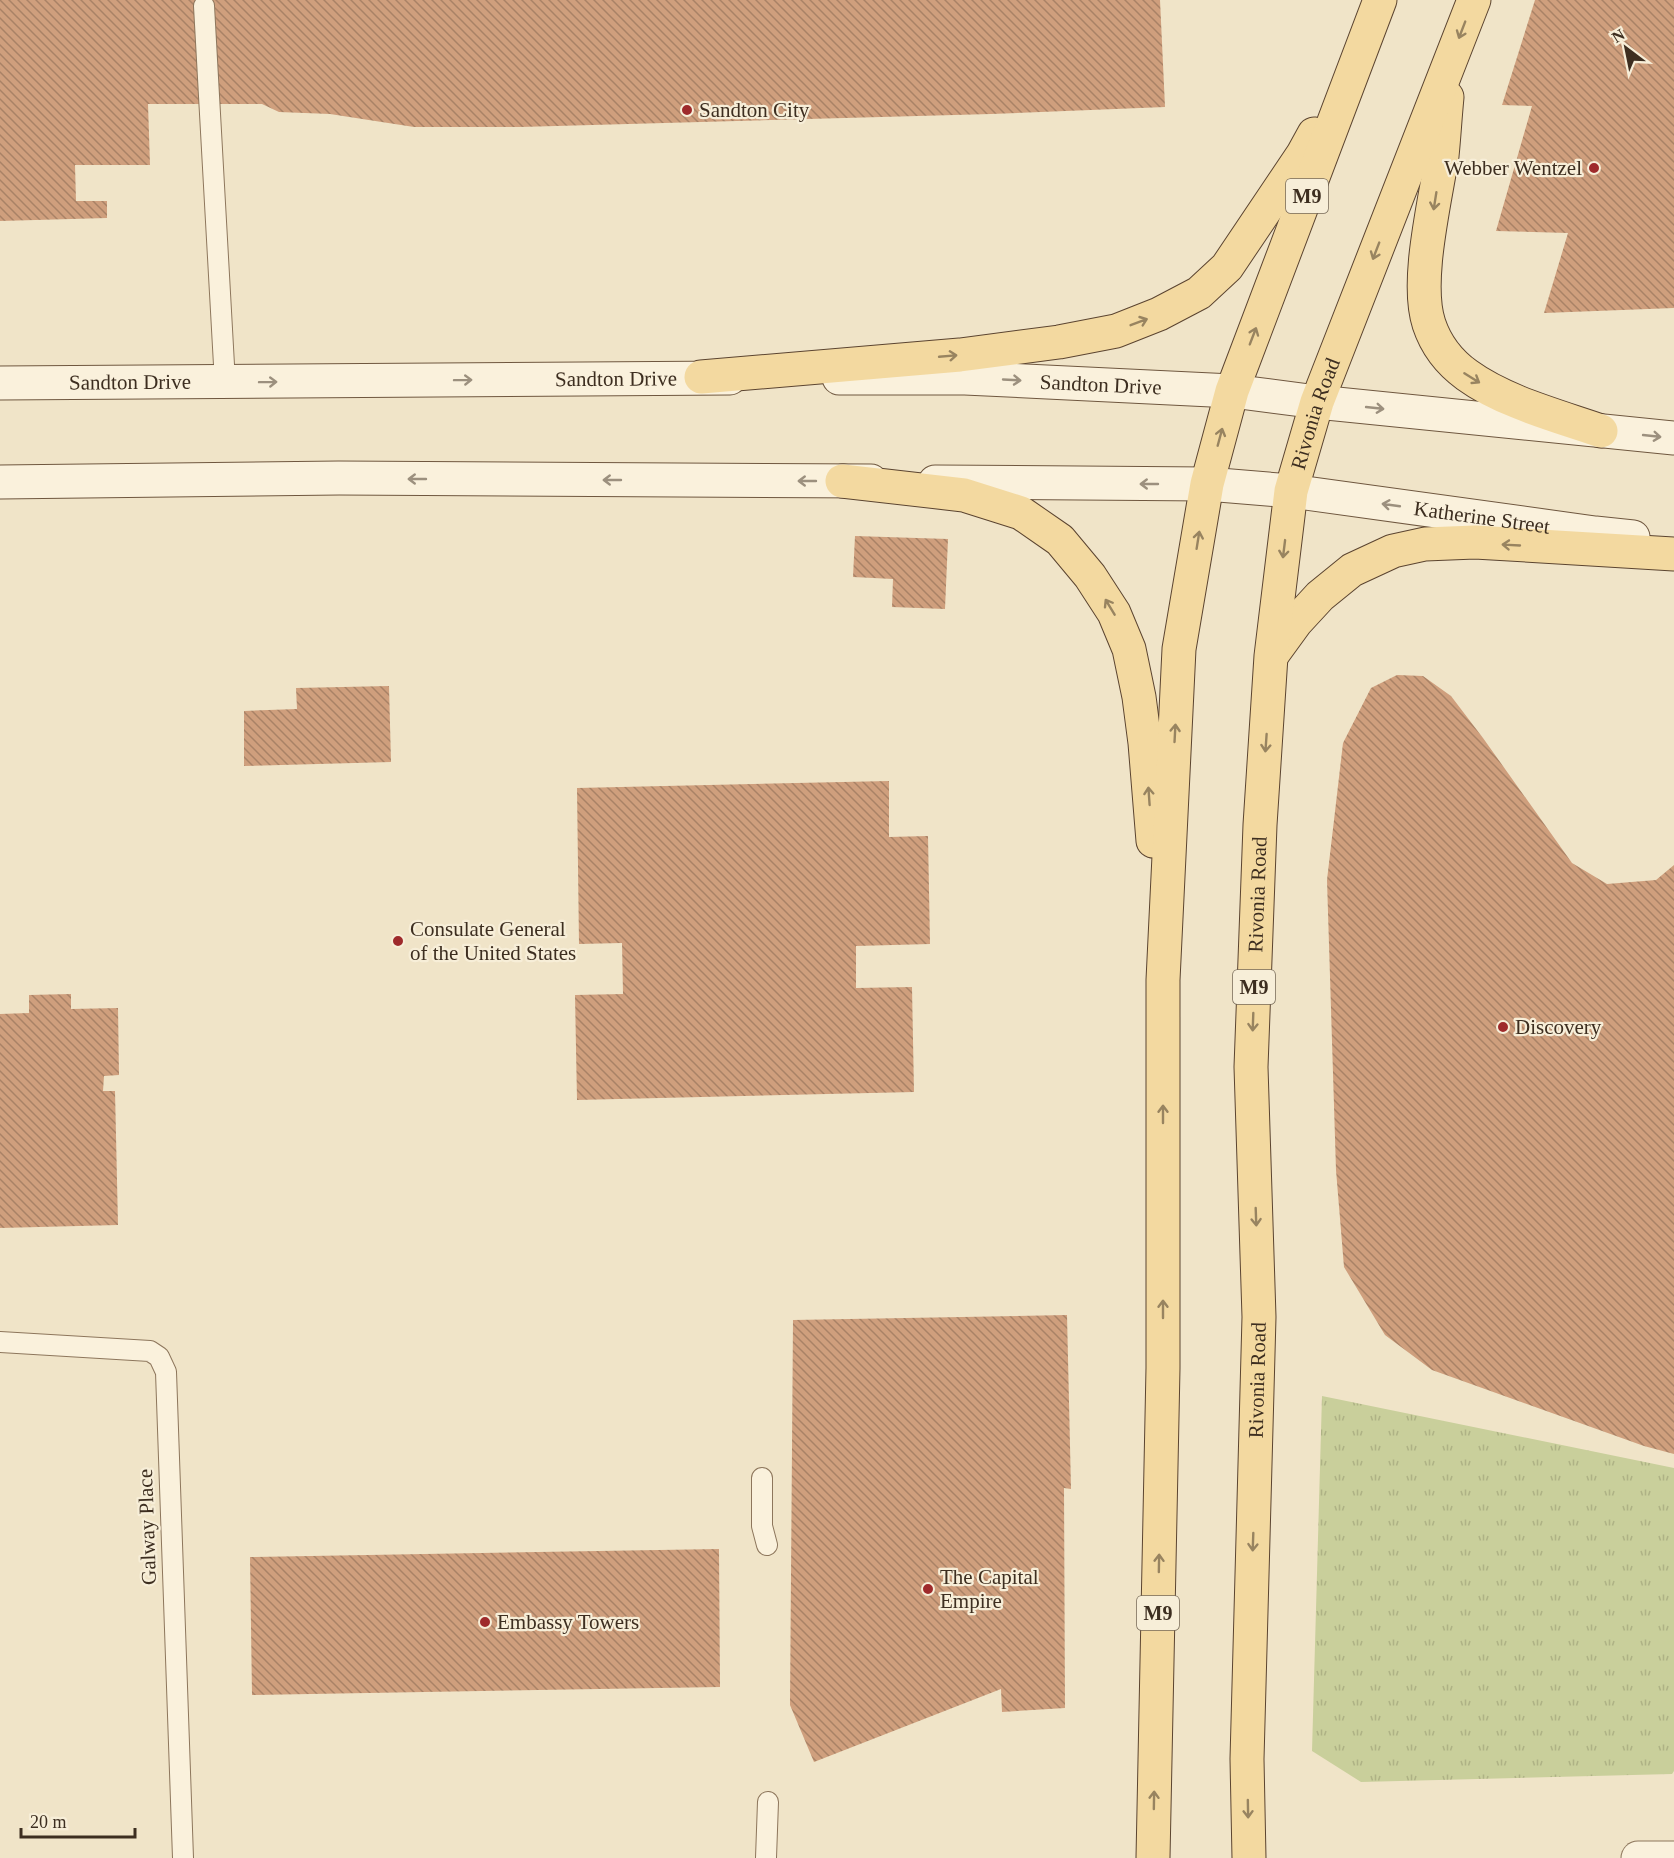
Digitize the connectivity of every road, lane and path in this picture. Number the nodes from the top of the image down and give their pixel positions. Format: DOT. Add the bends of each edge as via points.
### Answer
graph roads {
  1 [pos="1380,0"];
  2 [pos="1474,0"];
  3 [pos="204,6"];
  4 [pos="1368,36"];
  5 [pos="1451,59"];
  6 [pos="701,377"];
  7 [pos="225,382"];
  8 [pos="0,383"];
  9 [pos="1232,391"];
  10 [pos="1317,402"];
  11 [pos="1601,431"];
  12 [pos="1674,438"];
  13 [pos="842,481"];
  14 [pos="0,482"];
  15 [pos="1207,484"];
  16 [pos="1291,491"];
  17 [pos="1674,540"];
  18 [pos="1674,554"];
  19 [pos="1271,656"];
  20 [pos="1163,980"];
  21 [pos="0,1342"];
  22 [pos="762,1478"];
  23 [pos="767,1545"];
  24 [pos="768,1802"];
  25 [pos="1674,1857"];
  26 [pos="183,1858"];
  27 [pos="766,1858"];
  28 [pos="1153,1858"];
  29 [pos="1249,1858"];
  30 [pos="1638,1858"];
  1 -- 4 [label="main road, M9"];
  2 -- 5 [label="main road, Rivonia Road / M9, one-way"];
  3 -- 7 [label="lane"];
  6 -- 4 [label="main road, one-way" via="960,355 1059,342 1116,331 1159,314 1199,293 1227,267 1303,154"];
  9 -- 4 [label="main road, M9, one-way"];
  5 -- 10 [label="main road, Rivonia Road / M9, one-way"];
  5 -- 11 [label="main road, one-way" via="1424,292 1429,323 1444,354 1467,375 1514,401"];
  7 -- 6 [label="main road, Sandton Drive, one-way"];
  6 -- 9 [label="main road, Sandton Drive, one-way" via="965,378"];
  7 -- 8 [label="main road, Sandton Drive"];
  9 -- 10 [label="main road, Sandton Drive"];
  15 -- 9 [label="main road, M9, one-way"];
  10 -- 11 [label="main road, one-way"];
  10 -- 16 [label="main road, Rivonia Road / M9"];
  11 -- 12 [label="main road, one-way"];
  13 -- 14 [label="main road, one-way" via="339,478"];
  15 -- 13 [label="main road, one-way"];
  20 -- 13 [label="main road, one-way" via="1139,697 1129,649 1114,613 1060,540 1021,513 964,495"];
  15 -- 16 [label="main road, Katherine Street"];
  20 -- 15 [label="main road, M9, one-way" via="1179,649"];
  17 -- 16 [label="main road, Katherine Street, one-way" via="1595,533"];
  16 -- 19 [label="main road, Rivonia Road / M9, one-way"];
  18 -- 19 [label="main road, one-way" via="1475,542 1425,544 1393,551 1352,570 1320,596"];
  19 -- 29 [label="main road, Rivonia Road / M9, one-way" via="1251,1067 1259,1317 1246,1760"];
  28 -- 20 [label="main road, M9, one-way" via="1163,1356"];
  21 -- 26 [label="lane, Galway Place" via="150,1351 159,1357 166,1372"];
  22 -- 23 [label="lane" via="762,1526"];
  24 -- 27 [label="lane"];
  25 -- 30 [label="main road"];
}
